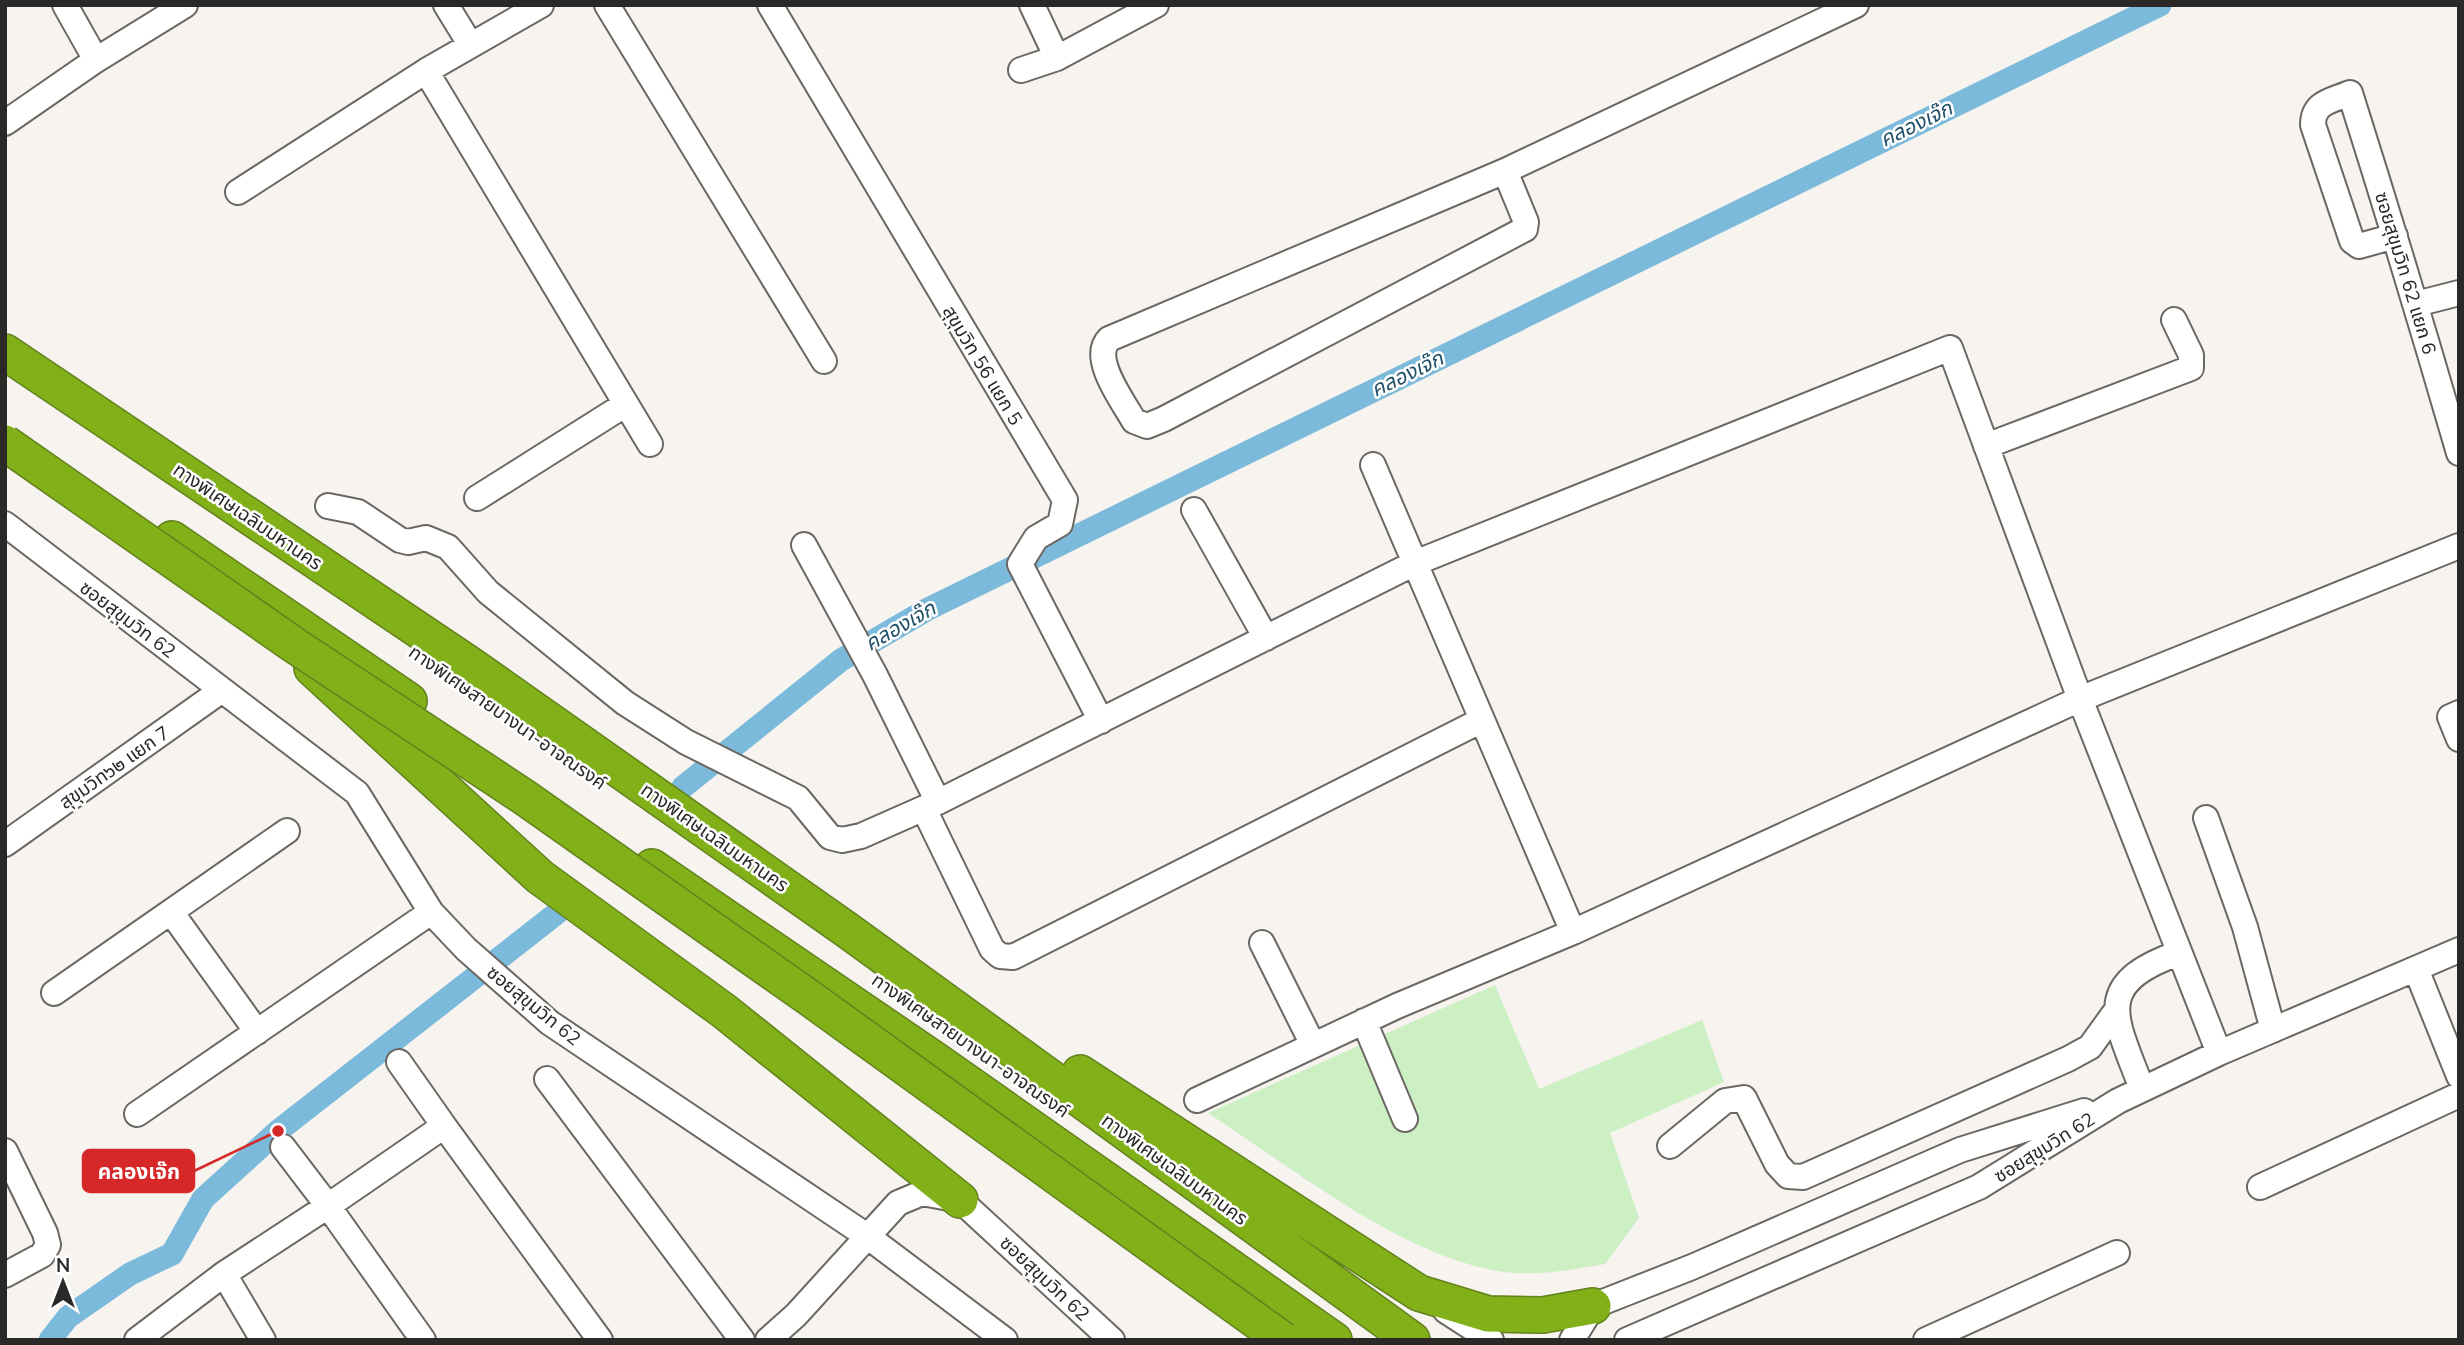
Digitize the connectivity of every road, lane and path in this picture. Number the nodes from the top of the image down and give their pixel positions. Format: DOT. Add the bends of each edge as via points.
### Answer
graph roads {
  1 [pos="65,5"];
  2 [pos="184,5"];
  3 [pos="446,5"];
  4 [pos="541,5"];
  5 [pos="607,5"];
  6 [pos="770,5"];
  7 [pos="1032,5"];
  8 [pos="1156,5"];
  9 [pos="1856,5"];
  10 [pos="1825,12"];
  11 [pos="470,44"];
  12 [pos="1057,58"];
  13 [pos="96,60"];
  14 [pos="426,71"];
  15 [pos="1021,71"];
  16 [pos="5,123"];
  17 [pos="1505,171"];
  18 [pos="238,192"];
  19 [pos="2395,236"];
  20 [pos="2459,293"];
  21 [pos="2416,304"];
  22 [pos="2174,320"];
  23 [pos="5,352"];
  24 [pos="824,361"];
  25 [pos="13,368"];
  26 [pos="626,404"];
  27 [pos="5,426"];
  28 [pos="5,443"];
  29 [pos="650,444"];
  30 [pos="1986,446"];
  31 [pos="2459,453"];
  32 [pos="1373,465"];
  33 [pos="477,498"];
  34 [pos="328,506"];
  35 [pos="1194,510"];
  36 [pos="5,524"];
  37 [pos="176,542"];
  38 [pos="804,545"];
  39 [pos="2459,546"];
  40 [pos="1415,563"];
  41 [pos="1266,638"];
  42 [pos="222,690"];
  43 [pos="2080,698"];
  44 [pos="2459,713"];
  45 [pos="1482,719"];
  46 [pos="1101,721"];
  47 [pos="2459,739"];
  48 [pos="931,806"];
  49 [pos="2206,818"];
  50 [pos="287,831"];
  51 [pos="5,844"];
  52 [pos="171,912"];
  53 [pos="431,912"];
  54 [pos="847,930"];
  55 [pos="1573,932"];
  56 [pos="1262,943"];
  57 [pos="2459,950"];
  58 [pos="2179,953"];
  59 [pos="2416,969"];
  60 [pos="54,993"];
  61 [pos="2116,1011"];
  62 [pos="1364,1021"];
  63 [pos="2273,1030"];
  64 [pos="257,1032"];
  65 [pos="1312,1045"];
  66 [pos="2218,1053"];
  67 [pos="399,1062"];
  68 [pos="2459,1076"];
  69 [pos="547,1079"];
  70 [pos="2142,1089"];
  71 [pos="2459,1095"];
  72 [pos="1197,1100"];
  73 [pos="2118,1101"];
  74 [pos="137,1114"];
  75 [pos="1405,1119"];
  76 [pos="444,1126"];
  77 [pos="283,1146"];
  78 [pos="1670,1146"];
  79 [pos="5,1151"];
  80 [pos="2260,1187"];
  81 [pos="960,1199"];
  82 [pos="328,1206"];
  83 [pos="867,1236"];
  84 [pos="2117,1253"];
  85 [pos="224,1273"];
  86 [pos="5,1275"];
  87 [pos="1419,1293"];
  88 [pos="1593,1306"];
  89 [pos="137,1340"];
  90 [pos="263,1340"];
  91 [pos="423,1340"];
  92 [pos="600,1340"];
  93 [pos="742,1340"];
  94 [pos="768,1340"];
  95 [pos="1005,1340"];
  96 [pos="1112,1340"];
  97 [pos="1283,1340"];
  98 [pos="1334,1340"];
  99 [pos="1385,1340"];
  100 [pos="1412,1340"];
  101 [pos="1491,1340"];
  102 [pos="1572,1340"];
  103 [pos="1627,1340"];
  104 [pos="1926,1340"];
  1 -- 13 [label="street"];
  2 -- 13 [label="street"];
  3 -- 11 [label="street"];
  4 -- 11 [label="street"];
  5 -- 24 [label="street"];
  6 -- 46 [label="street, สุขุมวิท 56 แยก 5" via="1065,500 1060,524 1036,538 1020,564"];
  7 -- 12 [label="street"];
  8 -- 12 [label="street"];
  9 -- 10 [label="street"];
  10 -- 17 [label="street"];
  11 -- 14 [label="street"];
  12 -- 15 [label="street"];
  13 -- 16 [label="street"];
  14 -- 18 [label="street"];
  14 -- 26 [label="street"];
  17 -- 17 [label="street" via="1109,339 1102,345 1100,358 1134,421 1147,426 1164,419 1525,229"];
  19 -- 19 [label="street, ซอยสุขุมวิท 62 แยก 6" via="2350,93 2317,106 2313,125 2353,241 2359,246"];
  19 -- 21 [label="street, ซอยสุขุมวิท 62 แยก 6"];
  20 -- 21 [label="street"];
  21 -- 31 [label="street, ซอยสุขุมวิท 62 แยก 6"];
  22 -- 30 [label="street" via="2191,355 2191,368"];
  23 -- 54 [label="highway, ทางพิเศษเฉลิมมหานคร" via="469,664"];
  25 -- 99 [label="highway, ทางพิเศษสายบางนา-อาจณรงค์"];
  26 -- 29 [label="street"];
  26 -- 33 [label="street"];
  27 -- 37 [label="highway"];
  28 -- 97 [label="highway, bridge" via="293,645 535,804"];
  30 -- 40 [label="street" via="1950,348"];
  30 -- 43 [label="street"];
  32 -- 40 [label="street"];
  34 -- 48 [label="street" via="358,512 400,540 426,538 448,547 488,593 625,704 686,742 798,798 830,836 842,840 861,836"];
  35 -- 41 [label="street"];
  36 -- 42 [label="street, ซอยสุขุมวิท 62"];
  37 -- 81 [label="highway" via="540,877 724,1011"];
  37 -- 98 [label="highway" via="935,1060"];
  38 -- 48 [label="street" via="875,675"];
  39 -- 43 [label="street"];
  40 -- 41 [label="street"];
  40 -- 45 [label="street"];
  41 -- 46 [label="street"];
  42 -- 51 [label="street, สุขุมวิท๖๒ แยก 7"];
  42 -- 53 [label="street, ซอยสุขุมวิท 62" via="357,793"];
  43 -- 55 [label="street"];
  43 -- 58 [label="street"];
  44 -- 47 [label="street" via="2449,717"];
  45 -- 48 [label="street" via="1013,957 1000,957 992,949"];
  45 -- 55 [label="street"];
  46 -- 48 [label="street"];
  49 -- 63 [label="street" via="2245,927"];
  50 -- 52 [label="street"];
  52 -- 60 [label="street"];
  52 -- 64 [label="street"];
  53 -- 64 [label="street"];
  53 -- 83 [label="street, ซอยสุขุมวิท 62" via="550,1023"];
  54 -- 87 [label="highway" via="965,998"];
  54 -- 100 [label="highway, ทางพิเศษเฉลิมมหานคร"];
  55 -- 62 [label="street"];
  56 -- 65 [label="street"];
  57 -- 59 [label="street, ซอยสุขุมวิท 62"];
  58 -- 61 [label="street" via="2132,974 2119,991"];
  58 -- 66 [label="street"];
  59 -- 63 [label="street, ซอยสุขุมวิท 62"];
  59 -- 68 [label="street"];
  61 -- 70 [label="street"];
  61 -- 78 [label="street" via="2090,1047 2068,1059 1803,1177 1788,1176 1777,1164 1744,1098 1725,1101"];
  62 -- 65 [label="street"];
  62 -- 75 [label="street"];
  63 -- 66 [label="street, ซอยสุขุมวิท 62"];
  64 -- 74 [label="street"];
  65 -- 72 [label="street"];
  66 -- 70 [label="street, ซอยสุขุมวิท 62"];
  67 -- 76 [label="street"];
  69 -- 93 [label="street"];
  70 -- 73 [label="street, ซอยสุขุมวิท 62"];
  71 -- 80 [label="street"];
  73 -- 88 [label="street" via="1960,1150"];
  73 -- 103 [label="street, ซอยสุขุมวิท 62" via="1979,1187"];
  76 -- 82 [label="street"];
  76 -- 92 [label="street"];
  77 -- 82 [label="street"];
  79 -- 86 [label="street" via="48,1245 42,1255"];
  81 -- 83 [label="street" via="922,1194 898,1203"];
  81 -- 96 [label="street, ซอยสุขุมวิท 62"];
  82 -- 85 [label="street"];
  82 -- 91 [label="street"];
  83 -- 94 [label="street"];
  83 -- 95 [label="street, ซอยสุขุมวิท 62"];
  84 -- 104 [label="street"];
  85 -- 89 [label="street"];
  85 -- 90 [label="street"];
  87 -- 88 [label="highway" via="1488,1314 1542,1315"];
  87 -- 101 [label="street"];
  88 -- 102 [label="street"];
}
